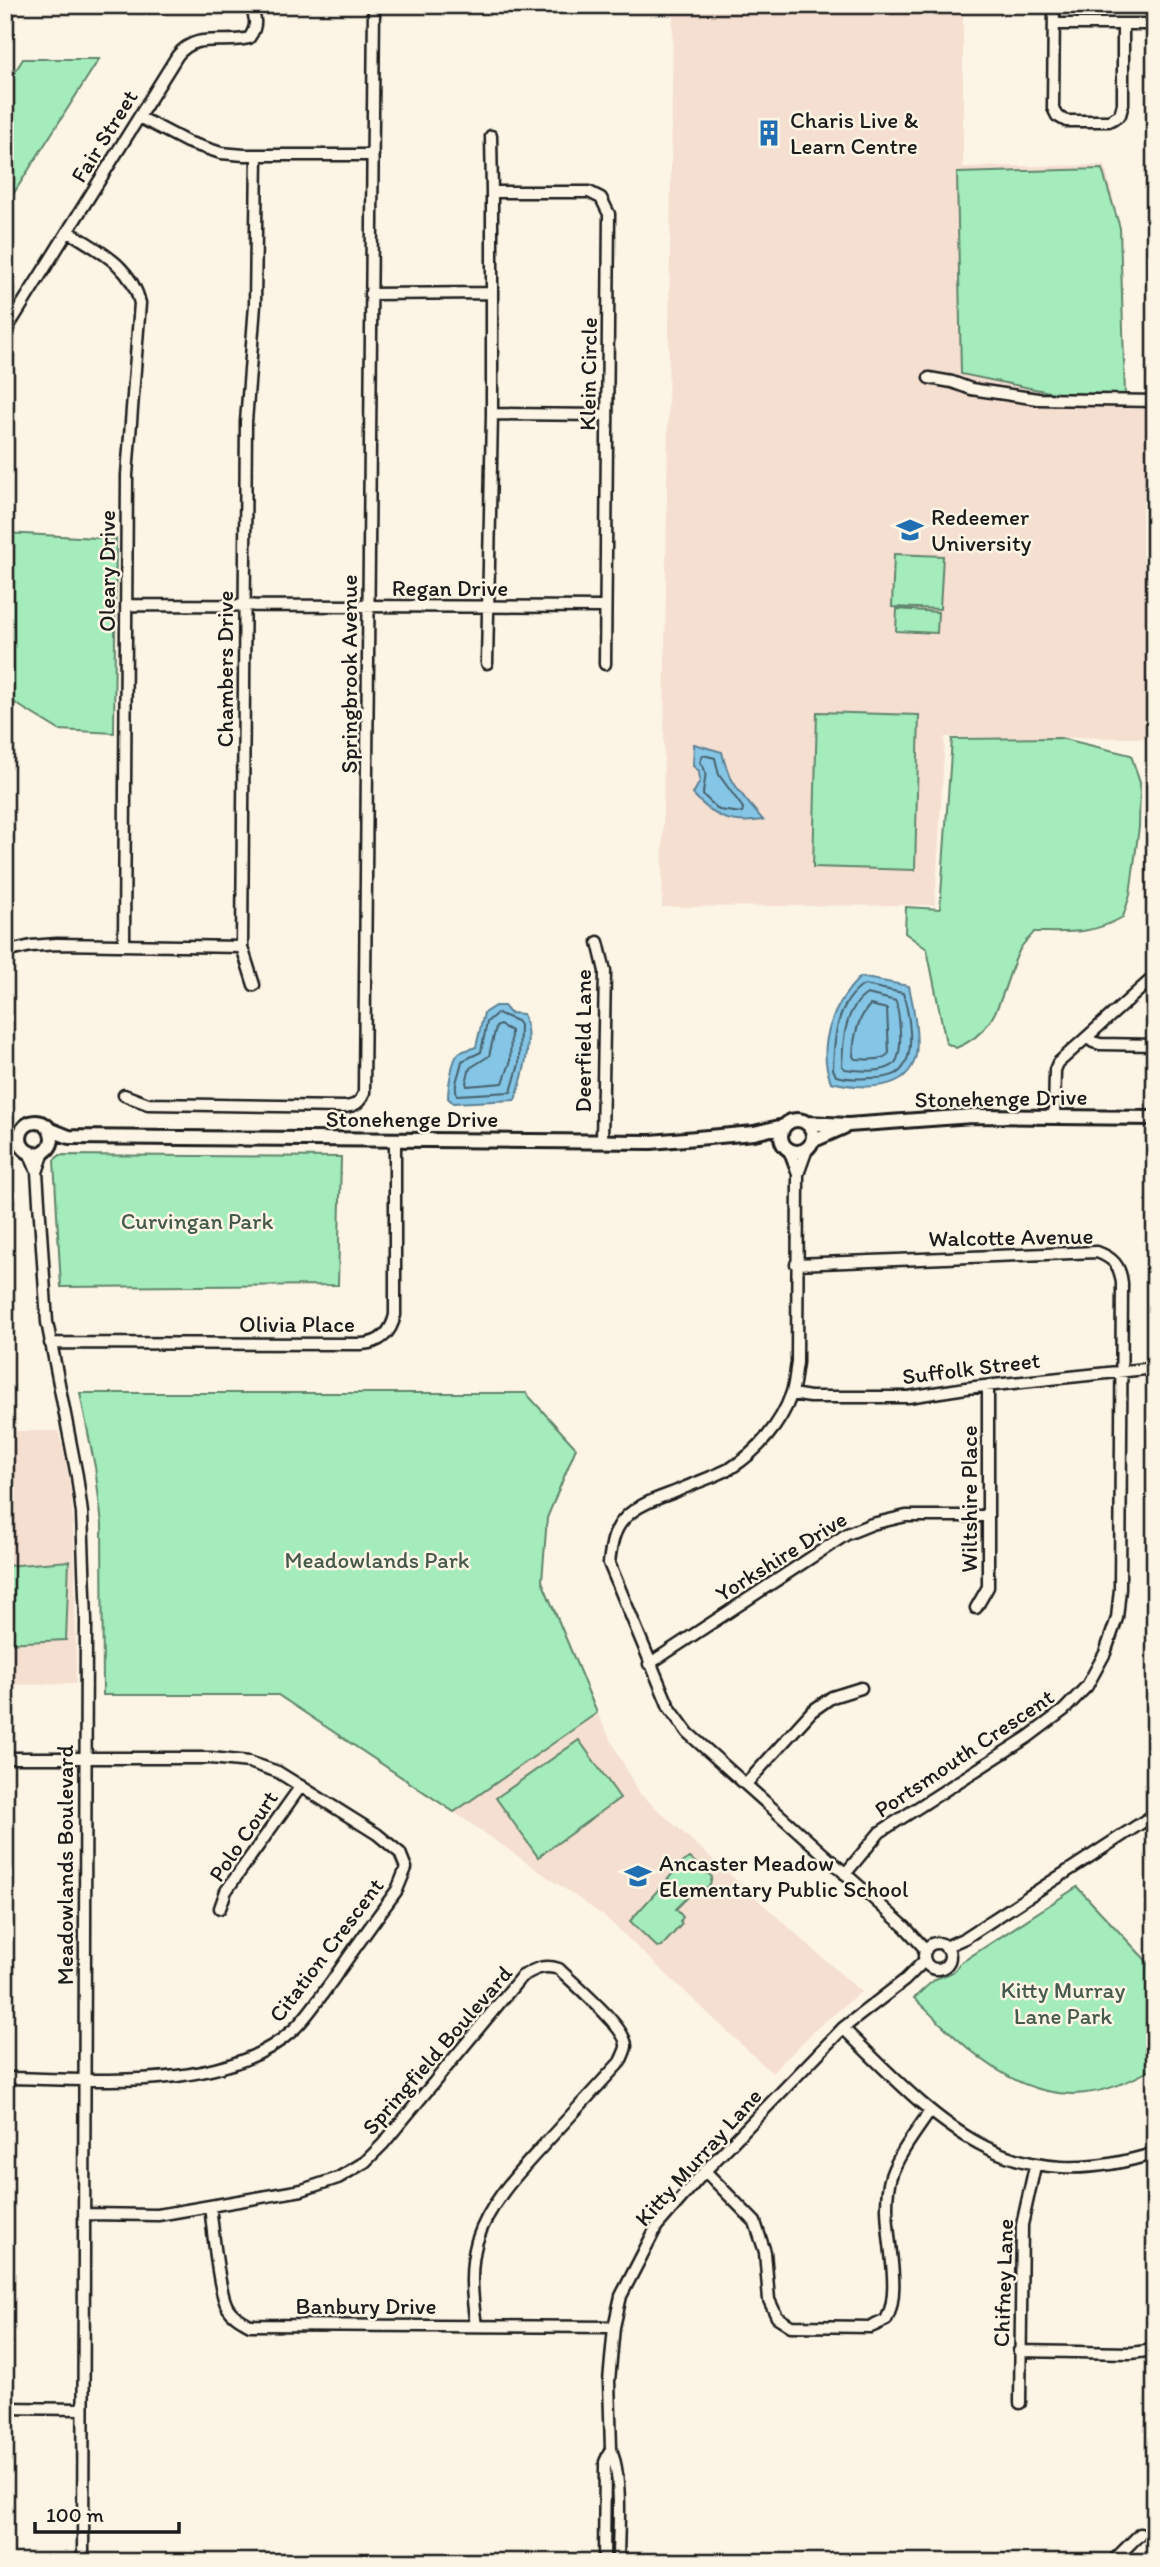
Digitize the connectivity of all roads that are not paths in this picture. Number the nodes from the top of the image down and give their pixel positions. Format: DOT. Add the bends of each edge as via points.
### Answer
graph roads {
  1 [pos="374,5"];
  2 [pos="1054,5"];
  3 [pos="250,6"];
  4 [pos="1054,24"];
  5 [pos="1123,24"];
  6 [pos="1155,24"];
  7 [pos="139,117"];
  8 [pos="491,136"];
  9 [pos="257,155"];
  10 [pos="373,155"];
  11 [pos="492,192"];
  12 [pos="68,232"];
  13 [pos="492,293"];
  14 [pos="370,294"];
  15 [pos="5,332"];
  16 [pos="929,378"];
  17 [pos="1155,401"];
  18 [pos="492,414"];
  19 [pos="607,415"];
  20 [pos="127,605"];
  21 [pos="245,606"];
  22 [pos="369,607"];
  23 [pos="486,607"];
  24 [pos="604,607"];
  25 [pos="486,663"];
  26 [pos="605,664"];
  27 [pos="598,942"];
  28 [pos="124,945"];
  29 [pos="242,947"];
  30 [pos="5,953"];
  31 [pos="1155,976"];
  32 [pos="254,985"];
  33 [pos="1087,1037"];
  34 [pos="1155,1045"];
  35 [pos="124,1095"];
  36 [pos="1054,1117"];
  37 [pos="1155,1118"];
  38 [pos="807,1123"];
  39 [pos="848,1125"];
  40 [pos="784,1126"];
  41 [pos="22,1129"];
  42 [pos="49,1129"];
  43 [pos="5,1133"];
  44 [pos="754,1133"];
  45 [pos="69,1138"];
  46 [pos="395,1139"];
  47 [pos="5,1141"];
  48 [pos="602,1141"];
  49 [pos="809,1145"];
  50 [pos="786,1147"];
  51 [pos="47,1148"];
  52 [pos="25,1149"];
  53 [pos="37,1172"];
  54 [pos="798,1174"];
  55 [pos="796,1264"];
  56 [pos="50,1343"];
  57 [pos="1155,1368"];
  58 [pos="1120,1370"];
  59 [pos="988,1387"];
  60 [pos="792,1394"];
  61 [pos="988,1516"];
  62 [pos="976,1608"];
  63 [pos="649,1664"];
  64 [pos="861,1688"];
  65 [pos="5,1758"];
  66 [pos="85,1758"];
  67 [pos="746,1784"];
  68 [pos="301,1786"];
  69 [pos="1155,1814"];
  70 [pos="845,1874"];
  71 [pos="220,1908"];
  72 [pos="947,1951"];
  73 [pos="928,1956"];
  74 [pos="844,2028"];
  75 [pos="5,2078"];
  76 [pos="84,2079"];
  77 [pos="930,2111"];
  78 [pos="1155,2152"];
  79 [pos="1035,2166"];
  80 [pos="705,2171"];
  81 [pos="210,2206"];
  82 [pos="85,2214"];
  83 [pos="476,2326"];
  84 [pos="614,2327"];
  85 [pos="1155,2350"];
  86 [pos="1019,2351"];
  87 [pos="1020,2403"];
  88 [pos="5,2408"];
  89 [pos="82,2409"];
  90 [pos="611,2449"];
  91 [pos="1140,2534"];
  92 [pos="83,2562"];
  93 [pos="604,2562"];
  94 [pos="618,2562"];
  95 [pos="1112,2562"];
  1 -- 10 [label="street, Springbrook Avenue"];
  2 -- 4 [label="street"];
  3 -- 7 [label="street, Fair Street" via="256,24 249,38 206,39 186,47"];
  4 -- 5 [label="street"];
  4 -- 5 [label="street" via="1053,108 1066,121 1110,121 1120,115 1123,104"];
  5 -- 6 [label="street"];
  7 -- 9 [label="street" via="200,148"];
  7 -- 12 [label="street, Fair Street"];
  8 -- 11 [label="street"];
  9 -- 10 [label="street"];
  9 -- 21 [label="street, Chambers Drive" via="255,305 246,422"];
  10 -- 14 [label="street, Springbrook Avenue"];
  11 -- 13 [label="street"];
  11 -- 19 [label="street, Klein Circle" via="589,192 601,198 609,214"];
  12 -- 15 [label="street, Fair Street"];
  12 -- 20 [label="street, Oleary Drive" via="122,267 140,303 128,447"];
  13 -- 14 [label="street"];
  13 -- 18 [label="street"];
  14 -- 22 [label="street, Springbrook Avenue"];
  16 -- 17 [label="street" via="1050,400"];
  18 -- 19 [label="street"];
  18 -- 23 [label="street"];
  19 -- 24 [label="street, Klein Circle"];
  20 -- 21 [label="street, Regan Drive"];
  20 -- 28 [label="street, Oleary Drive"];
  21 -- 22 [label="street, Regan Drive"];
  21 -- 29 [label="street, Chambers Drive"];
  22 -- 23 [label="street, Regan Drive"];
  22 -- 35 [label="street, Springbrook Avenue" via="365,1080 360,1102 352,1107 148,1104"];
  23 -- 24 [label="street, Regan Drive"];
  23 -- 25 [label="street"];
  24 -- 26 [label="street, Klein Circle"];
  27 -- 48 [label="street, Deerfield Lane" via="605,971"];
  28 -- 29 [label="street"];
  28 -- 30 [label="street" via="44,945"];
  29 -- 32 [label="street, Chambers Drive"];
  31 -- 33 [label="street"];
  33 -- 34 [label="street" via="1100,1044"];
  33 -- 36 [label="street" via="1055,1070"];
  36 -- 37 [label="street, Stonehenge Drive"];
  36 -- 39 [label="street, Stonehenge Drive" via="961,1117"];
  38 -- 39 [label="street, Stonehenge Drive"];
  38 -- 40 [label="street" via="797,1119"];
  38 -- 49 [label="street" via="812,1131"];
  39 -- 49 [label="street, Stonehenge Drive"];
  40 -- 44 [label="street, Stonehenge Drive"];
  40 -- 50 [label="street" via="780,1135"];
  41 -- 42 [label="street" via="41,1122"];
  41 -- 43 [label="street"];
  41 -- 52 [label="street" via="19,1137"];
  42 -- 45 [label="street, Stonehenge Drive"];
  42 -- 51 [label="street"];
  44 -- 48 [label="street, Stonehenge Drive" via="651,1142"];
  44 -- 50 [label="street, Stonehenge Drive"];
  45 -- 46 [label="street, Stonehenge Drive"];
  45 -- 51 [label="street, Stonehenge Drive"];
  46 -- 48 [label="street, Stonehenge Drive"];
  46 -- 56 [label="street, Olivia Place" via="394,1315 388,1332 378,1340 362,1344"];
  47 -- 52 [label="street"];
  49 -- 50 [label="street" via="798,1152"];
  49 -- 54 [label="street"];
  50 -- 54 [label="street"];
  51 -- 52 [label="street"];
  51 -- 53 [label="street, Meadowlands Boulevard"];
  52 -- 53 [label="street, Meadowlands Boulevard"];
  53 -- 56 [label="street, Meadowlands Boulevard"];
  54 -- 55 [label="street"];
  55 -- 58 [label="street, Walcotte Avenue" via="1097,1252 1112,1258 1121,1272"];
  55 -- 60 [label="street" via="797,1363"];
  56 -- 66 [label="street, Meadowlands Boulevard" via="82,1513"];
  57 -- 58 [label="street, Suffolk Street"];
  58 -- 59 [label="street, Suffolk Street"];
  58 -- 70 [label="street, Portsmouth Crescent" via="1117,1618 1087,1686 1028,1737 880,1832"];
  59 -- 60 [label="street, Suffolk Street" via="908,1397"];
  59 -- 61 [label="street, Wiltshire Place"];
  60 -- 63 [label="street" via="758,1447 730,1468 635,1510 617,1529 609,1563"];
  61 -- 62 [label="street, Wiltshire Place" via="988,1587"];
  61 -- 63 [label="street, Yorkshire Drive" via="906,1516 847,1534"];
  63 -- 67 [label="street" via="668,1707 688,1733"];
  64 -- 67 [label="street" via="832,1697 812,1711"];
  65 -- 66 [label="street, Citation Crescent"];
  66 -- 68 [label="street, Citation Crescent" via="249,1762"];
  66 -- 76 [label="street, Meadowlands Boulevard"];
  67 -- 70 [label="street"];
  68 -- 71 [label="street, Polo Court" via="226,1891"];
  68 -- 76 [label="street, Citation Crescent" via="377,1834 400,1853 406,1868 397,1890 307,2014 280,2041 254,2057 219,2068 163,2077"];
  69 -- 72 [label="street"];
  70 -- 73 [label="street" via="905,1927"];
  72 -- 73 [label="street" via="938,1944"];
  72 -- 73 [label="street, Kitty Murray Lane" via="943,1968"];
  73 -- 74 [label="street, Kitty Murray Lane"];
  74 -- 77 [label="street"];
  74 -- 80 [label="street, Kitty Murray Lane"];
  75 -- 76 [label="street"];
  76 -- 82 [label="street, Meadowlands Boulevard"];
  77 -- 79 [label="street" via="962,2135"];
  77 -- 80 [label="street" via="891,2177 888,2224 894,2298 886,2320 871,2327 791,2326 777,2317 769,2300 765,2252 755,2222"];
  78 -- 79 [label="street" via="1122,2163"];
  79 -- 86 [label="street, Chifney Lane" via="1022,2225"];
  80 -- 84 [label="street, Kitty Murray Lane" via="657,2226 621,2296"];
  81 -- 82 [label="street, Springfield Boulevard" via="158,2215"];
  81 -- 83 [label="street, Banbury Drive" via="227,2307 250,2325"];
  81 -- 83 [label="street, Springfield Boulevard" via="302,2190 338,2178 365,2162 521,1977 549,1966 559,1969 613,2021 626,2046 620,2062 510,2182 490,2212 477,2240 472,2269"];
  82 -- 89 [label="street, Meadowlands Boulevard"];
  83 -- 84 [label="street, Banbury Drive"];
  84 -- 90 [label="street, Kitty Murray Lane" via="609,2381"];
  85 -- 86 [label="street"];
  86 -- 87 [label="street, Chifney Lane"];
  88 -- 89 [label="street"];
  89 -- 92 [label="street, Meadowlands Boulevard"];
  90 -- 93 [label="street, Kitty Murray Lane" via="606,2462"];
  90 -- 94 [label="street, Kitty Murray Lane" via="616,2462"];
  91 -- 95 [label="street"];
}
